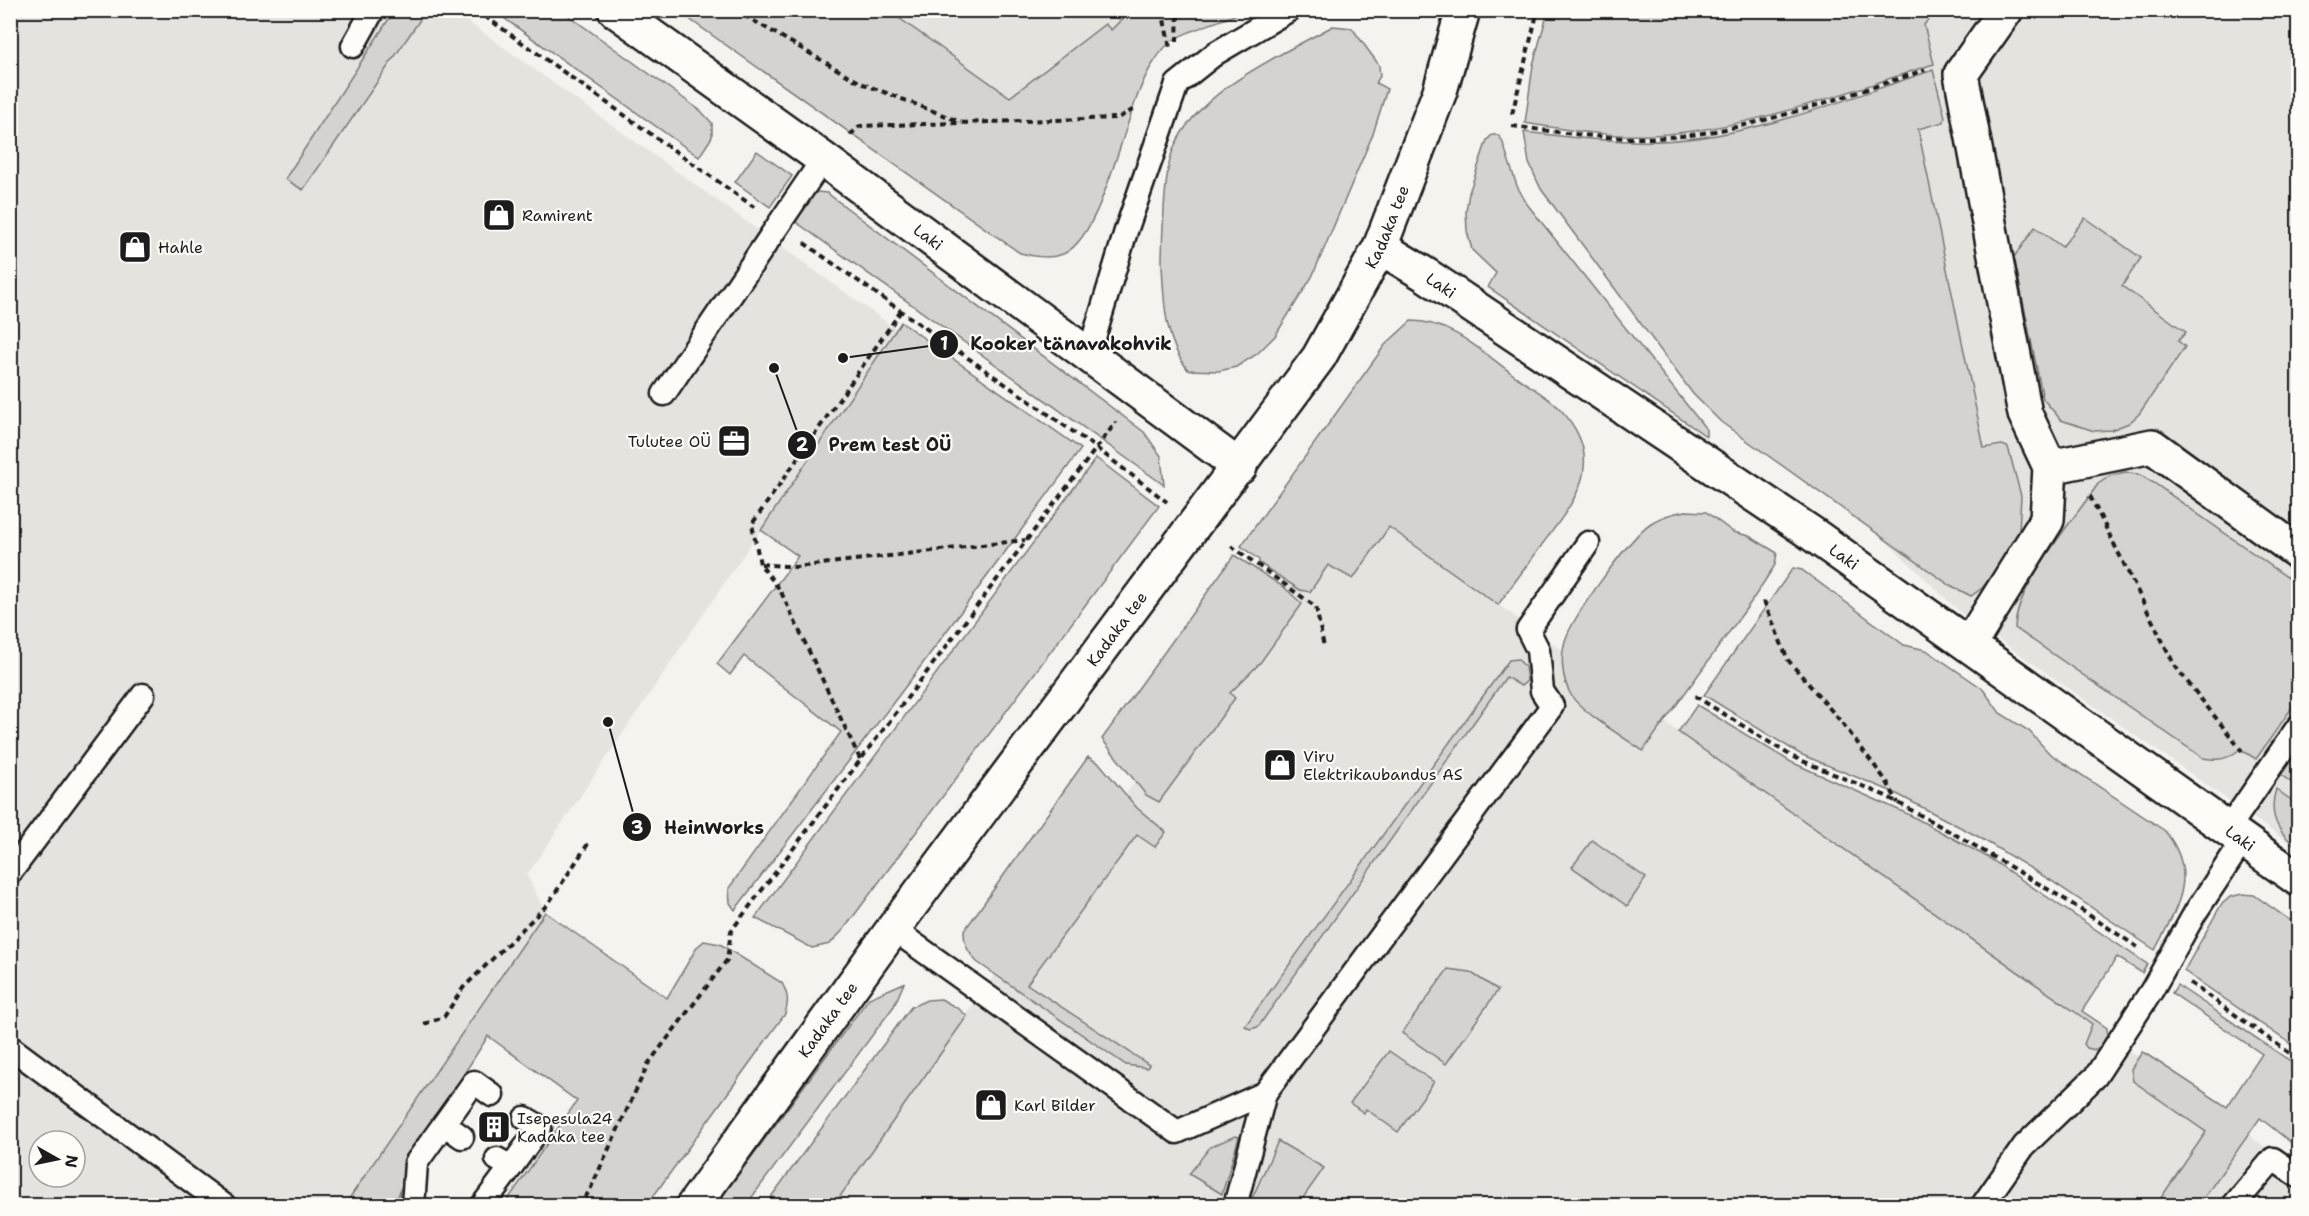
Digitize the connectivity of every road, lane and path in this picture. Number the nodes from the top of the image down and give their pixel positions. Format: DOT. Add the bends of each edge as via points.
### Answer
graph roads {
  1 [pos="373,10"];
  2 [pos="476,10"];
  3 [pos="615,10"];
  4 [pos="735,10"];
  5 [pos="1289,10"];
  6 [pos="1463,10"];
  7 [pos="1538,10"];
  8 [pos="2006,10"];
  9 [pos="353,46"];
  10 [pos="1961,74"];
  11 [pos="1177,84"];
  12 [pos="1512,114"];
  13 [pos="964,123"];
  14 [pos="1512,126"];
  15 [pos="823,159"];
  16 [pos="778,224"];
  17 [pos="1380,247"];
  18 [pos="901,311"];
  19 [pos="1089,354"];
  20 [pos="664,394"];
  21 [pos="1095,447"];
  22 [pos="2061,465"];
  23 [pos="1239,467"];
  24 [pos="1196,524"];
  25 [pos="1026,540"];
  26 [pos="1588,543"];
  27 [pos="1231,546"];
  28 [pos="2298,552"];
  29 [pos="760,564"];
  30 [pos="1764,601"];
  31 [pos="1969,645"];
  32 [pos="1324,647"];
  33 [pos="143,695"];
  34 [pos="1695,696"];
  35 [pos="2298,727"];
  36 [pos="2245,758"];
  37 [pos="860,759"];
  38 [pos="1898,803"];
  39 [pos="2236,834"];
  40 [pos="590,841"];
  41 [pos="10,873"];
  42 [pos="2298,879"];
  43 [pos="893,929"];
  44 [pos="2166,965"];
  45 [pos="424,1024"];
  46 [pos="10,1047"];
  47 [pos="2298,1059"];
  48 [pos="1265,1093"];
  49 [pos="492,1095"];
  50 [pos="525,1118"];
  51 [pos="444,1124"];
  52 [pos="462,1137"];
  53 [pos="2298,1176"];
  54 [pos="225,1206"];
  55 [pos="413,1206"];
  56 [pos="482,1206"];
  57 [pos="578,1206"];
  58 [pos="693,1206"];
  59 [pos="1235,1206"];
  60 [pos="1982,1206"];
  61 [pos="2233,1206"];
  1 -- 9 [label="lane"];
  2 -- 16 [label="path"];
  3 -- 15 [label="street, Laki"];
  4 -- 13 [label="path" via="861,83"];
  5 -- 11 [label="lane" via="1216,53"];
  6 -- 17 [label="street, Kadaka tee" via="1440,91"];
  7 -- 12 [label="path"];
  8 -- 10 [label="street"];
  10 -- 14 [label="path" via="1934,67 1727,128 1650,138 1586,136"];
  10 -- 22 [label="street" via="2025,414"];
  11 -- 13 [label="path" via="1118,118"];
  11 -- 19 [label="lane"];
  13 -- 15 [label="path" via="860,126"];
  15 -- 16 [label="lane"];
  15 -- 19 [label="street, Laki"];
  16 -- 18 [label="path"];
  16 -- 20 [label="lane"];
  17 -- 23 [label="street, Kadaka tee" via="1319,357"];
  17 -- 31 [label="street, Laki" via="1627,409"];
  18 -- 21 [label="path"];
  18 -- 29 [label="path" via="752,524"];
  19 -- 23 [label="street, Laki"];
  21 -- 24 [label="path"];
  21 -- 25 [label="path"];
  22 -- 28 [label="street" via="2152,446"];
  22 -- 31 [label="street" via="2047,520"];
  22 -- 36 [label="path" via="2175,666 2238,743"];
  23 -- 24 [label="street, Kadaka tee"];
  24 -- 43 [label="street, Kadaka tee"];
  25 -- 29 [label="path" via="796,567"];
  25 -- 37 [label="path"];
  26 -- 48 [label="lane" via="1528,630 1538,650 1542,691 1552,706"];
  27 -- 32 [label="path" via="1317,607"];
  29 -- 37 [label="path" via="780,590"];
  30 -- 38 [label="path" via="1788,660 1843,724"];
  31 -- 39 [label="street, Laki"];
  33 -- 41 [label="lane"];
  34 -- 38 [label="path" via="1793,757"];
  35 -- 39 [label="lane"];
  37 -- 57 [label="path" via="731,931 727,960 648,1064 589,1192"];
  38 -- 44 [label="path" via="2066,900"];
  39 -- 42 [label="street, Laki"];
  39 -- 44 [label="lane"];
  40 -- 45 [label="path" via="548,904 462,988 444,1017"];
  43 -- 48 [label="lane" via="1177,1132"];
  43 -- 58 [label="street, Kadaka tee"];
  44 -- 47 [label="path"];
  44 -- 60 [label="lane" via="2096,1076 2024,1146"];
  46 -- 54 [label="lane"];
  48 -- 59 [label="lane"];
  49 -- 51 [label="lane" via="474,1082"];
  50 -- 56 [label="lane" via="540,1127 504,1163"];
  51 -- 52 [label="lane"];
  51 -- 55 [label="lane" via="416,1163"];
  53 -- 61 [label="lane" via="2273,1159"];
}
